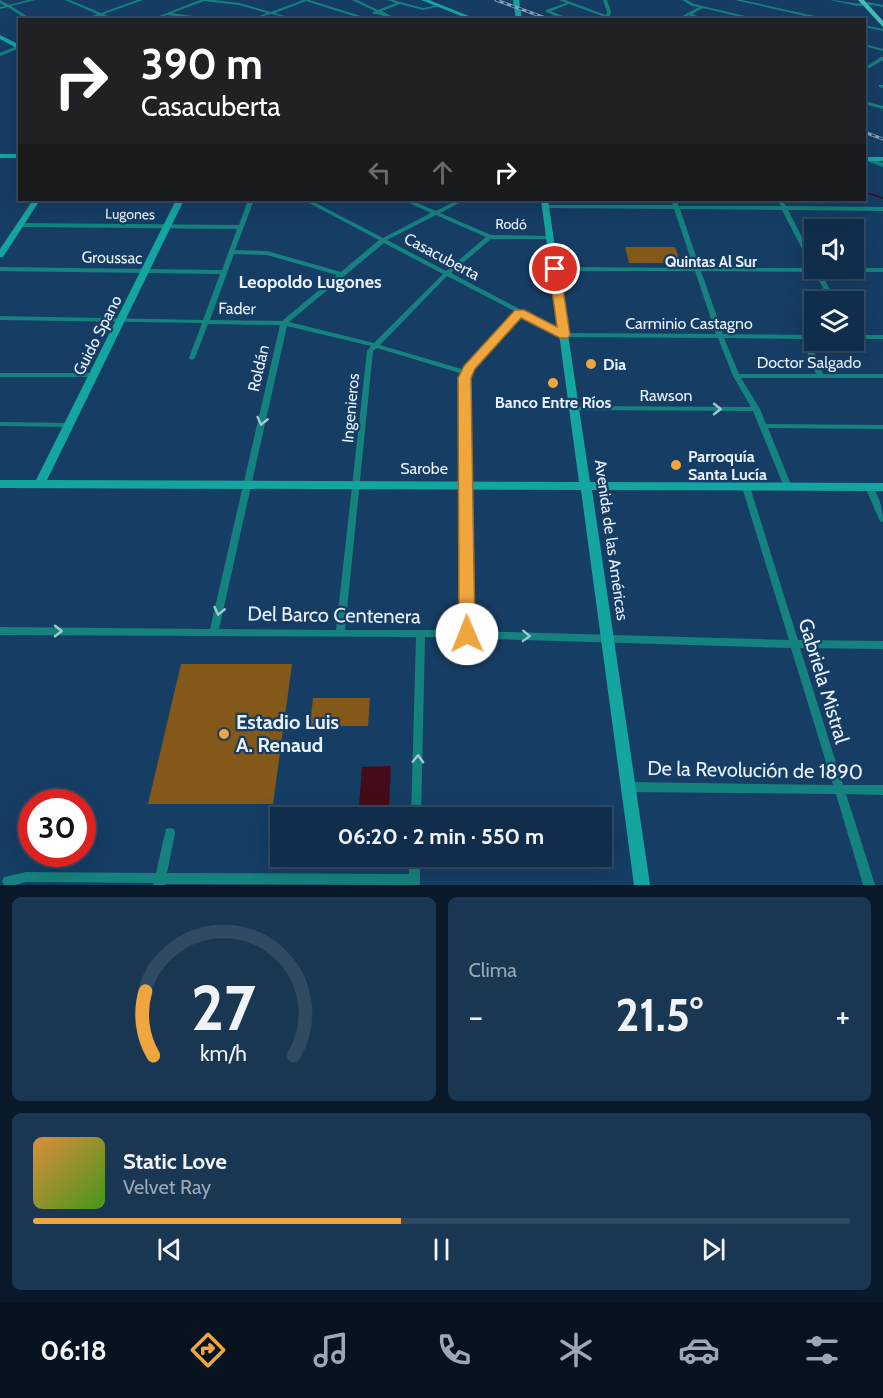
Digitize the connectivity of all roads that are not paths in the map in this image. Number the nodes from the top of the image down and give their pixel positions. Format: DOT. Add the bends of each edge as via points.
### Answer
graph roads {
  1 [pos="33,0"];
  2 [pos="67,0"];
  3 [pos="141,0"];
  4 [pos="204,0"];
  5 [pos="306,0"];
  6 [pos="354,0"];
  7 [pos="389,0"];
  8 [pos="424,0"];
  9 [pos="432,0"];
  10 [pos="561,0"];
  11 [pos="605,0"];
  12 [pos="684,0"];
  13 [pos="737,0"];
  14 [pos="832,0"];
  15 [pos="0,1"];
  16 [pos="865,2"];
  17 [pos="400,3"];
  18 [pos="516,3"];
  19 [pos="570,3"];
  20 [pos="7,6"];
  21 [pos="439,6"];
  22 [pos="883,6"];
  23 [pos="703,7"];
  24 [pos="0,8"];
  25 [pos="377,12"];
  26 [pos="272,13"];
  27 [pos="102,14"];
  28 [pos="165,14"];
  29 [pos="689,14"];
  30 [pos="519,16"];
  31 [pos="608,16"];
  32 [pos="362,17"];
  33 [pos="28,18"];
  34 [pos="91,18"];
  35 [pos="110,18"];
  36 [pos="156,18"];
  37 [pos="170,18"];
  38 [pos="200,18"];
  39 [pos="258,18"];
  40 [pos="288,18"];
  41 [pos="365,18"];
  42 [pos="392,18"];
  43 [pos="472,18"];
  44 [pos="479,18"];
  45 [pos="565,18"];
  46 [pos="613,18"];
  47 [pos="681,18"];
  48 [pos="702,18"];
  49 [pos="751,18"];
  50 [pos="822,18"];
  51 [pos="883,18"];
  52 [pos="883,25"];
  53 [pos="866,26"];
  54 [pos="883,30"];
  55 [pos="0,37"];
  56 [pos="17,45"];
  57 [pos="866,46"];
  58 [pos="883,50"];
  59 [pos="0,55"];
  60 [pos="883,58"];
  61 [pos="866,65"];
  62 [pos="871,66"];
  63 [pos="866,69"];
  64 [pos="866,103"];
  65 [pos="883,108"];
  66 [pos="0,156"];
  67 [pos="18,156"];
  68 [pos="866,158"];
  69 [pos="866,158"];
  70 [pos="883,159"];
  71 [pos="883,165"];
  72 [pos="35,201"];
  73 [pos="180,201"];
  74 [pos="251,201"];
  75 [pos="309,201"];
  76 [pos="409,201"];
  77 [pos="459,201"];
  78 [pos="781,201"];
  79 [pos="545,203"];
  80 [pos="675,203"];
  81 [pos="784,207"];
  82 [pos="883,209"];
  83 [pos="436,212"];
  84 [pos="20,225"];
  85 [pos="167,227"];
  86 [pos="240,227"];
  87 [pos="490,237"];
  88 [pos="550,237"];
  89 [pos="383,240"];
  90 [pos="804,245"];
  91 [pos="231,252"];
  92 [pos="0,255"];
  93 [pos="804,268"];
  94 [pos="0,269"];
  95 [pos="555,269"];
  96 [pos="698,269"];
  97 [pos="864,269"];
  98 [pos="883,270"];
  99 [pos="146,271"];
  100 [pos="223,272"];
  101 [pos="340,274"];
  102 [pos="446,274"];
  103 [pos="520,312"];
  104 [pos="0,318"];
  105 [pos="122,320"];
  106 [pos="206,321"];
  107 [pos="284,323"];
  108 [pos="564,335"];
  109 [pos="720,336"];
  110 [pos="804,337"];
  111 [pos="864,337"];
  112 [pos="883,337"];
  113 [pos="373,345"];
  114 [pos="810,351"];
  115 [pos="192,358"];
  116 [pos="466,373"];
  117 [pos="0,375"];
  118 [pos="93,375"];
  119 [pos="736,376"];
  120 [pos="820,376"];
  121 [pos="883,376"];
  122 [pos="575,408"];
  123 [pos="756,409"];
  124 [pos="0,424"];
  125 [pos="70,425"];
  126 [pos="763,426"];
  127 [pos="883,427"];
  128 [pos="0,484"];
  129 [pos="40,484"];
  130 [pos="248,484"];
  131 [pos="357,484"];
  132 [pos="465,485"];
  133 [pos="586,486"];
  134 [pos="746,487"];
  135 [pos="788,487"];
  136 [pos="869,487"];
  137 [pos="883,487"];
  138 [pos="883,519"];
  139 [pos="0,631"];
  140 [pos="214,632"];
  141 [pos="340,633"];
  142 [pos="421,634"];
  143 [pos="467,634"];
  144 [pos="607,639"];
  145 [pos="794,644"];
  146 [pos="883,645"];
  147 [pos="627,787"];
  148 [pos="838,789"];
  149 [pos="883,790"];
  150 [pos="416,807"];
  151 [pos="170,833"];
  152 [pos="415,867"];
  153 [pos="9,881"];
  154 [pos="160,882"];
  155 [pos="414,883"];
  156 [pos="642,885"];
  157 [pos="869,885"];
  1 -- 20 [label="street"];
  2 -- 27 [label="street"];
  3 -- 27 [label="street"];
  4 -- 26 [label="street"];
  4 -- 28 [label="street"];
  5 -- 26 [label="street"];
  5 -- 32 [label="street"];
  6 -- 25 [label="street"];
  7 -- 17 [label="street"];
  8 -- 21 [label="main road"];
  9 -- 44 [label="main road"];
  10 -- 19 [label="street"];
  11 -- 31 [label="street"];
  12 -- 23 [label="street"];
  13 -- 50 [label="street"];
  14 -- 16 [label="street"];
  15 -- 20 [label="street"];
  16 -- 22 [label="street"];
  16 -- 51 [label="main road"];
  16 -- 52 [label="main road"];
  17 -- 21 [label="street" via="423,9"];
  17 -- 25 [label="street"];
  18 -- 30 [label="main road"];
  19 -- 31 [label="street"];
  19 -- 45 [label="street" via="547,11"];
  20 -- 24 [label="street"];
  20 -- 33 [label="street"];
  21 -- 43 [label="main road"];
  23 -- 29 [label="street"];
  23 -- 49 [label="street"];
  25 -- 32 [label="street"];
  25 -- 42 [label="street"];
  26 -- 39 [label="street"];
  26 -- 40 [label="street"];
  27 -- 34 [label="street"];
  27 -- 35 [label="street"];
  28 -- 36 [label="street"];
  28 -- 37 [label="street"];
  28 -- 38 [label="street"];
  29 -- 47 [label="street"];
  29 -- 48 [label="street"];
  31 -- 46 [label="street"];
  32 -- 41 [label="street"];
  53 -- 54 [label="street"];
  55 -- 56 [label="main road"];
  56 -- 59 [label="street"];
  57 -- 58 [label="street"];
  60 -- 62 [label="street"];
  61 -- 62 [label="street"];
  62 -- 63 [label="street"];
  64 -- 65 [label="street"];
  66 -- 67 [label="main road"];
  68 -- 70 [label="main road"];
  69 -- 71 [label="street"];
  72 -- 84 [label="main road"];
  73 -- 85 [label="main road, Guido Spano"];
  74 -- 86 [label="street"];
  75 -- 89 [label="street, Casacuberta"];
  76 -- 83 [label="street, Rodó"];
  77 -- 83 [label="street"];
  78 -- 81 [label="street"];
  79 -- 80 [label="street"];
  79 -- 88 [label="main road, Avenida de las Américas"];
  80 -- 81 [label="street"];
  80 -- 96 [label="street"];
  81 -- 82 [label="street"];
  81 -- 90 [label="street"];
  83 -- 87 [label="street, Rodó"];
  83 -- 89 [label="street"];
  84 -- 85 [label="street, Lugones"];
  84 -- 92 [label="main road"];
  85 -- 86 [label="street, Lugones"];
  85 -- 99 [label="main road, Guido Spano"];
  86 -- 91 [label="street"];
  87 -- 88 [label="street, Rodó"];
  87 -- 102 [label="street"];
  88 -- 95 [label="main road, Avenida de las Américas"];
  89 -- 101 [label="street"];
  89 -- 102 [label="street, Casacuberta"];
  91 -- 100 [label="street"];
  91 -- 101 [label="street" via="267,253"];
  93 -- 96 [label="street"];
  94 -- 99 [label="street, Groussac"];
  95 -- 96 [label="street"];
  95 -- 108 [label="main road, Avenida de las Américas"];
  96 -- 109 [label="street"];
  97 -- 98 [label="street"];
  99 -- 100 [label="street, Groussac"];
  99 -- 105 [label="main road, Guido Spano"];
  100 -- 106 [label="street"];
  101 -- 107 [label="street"];
  102 -- 103 [label="street, Casacuberta"];
  102 -- 113 [label="street"];
  103 -- 108 [label="street, Casacuberta"];
  103 -- 116 [label="street"];
  104 -- 105 [label="street, Fader"];
  105 -- 106 [label="street, Fader"];
  105 -- 118 [label="main road, Guido Spano"];
  106 -- 107 [label="street, Fader"];
  106 -- 115 [label="street"];
  107 -- 113 [label="street, Fader"];
  107 -- 130 [label="street, Roldán, one-way"];
  108 -- 109 [label="street, Carminio Castagno"];
  108 -- 122 [label="main road, Avenida de las Américas"];
  109 -- 110 [label="street, Carminio Castagno"];
  109 -- 119 [label="street"];
  111 -- 112 [label="street"];
  113 -- 116 [label="street, Fader"];
  113 -- 131 [label="street, Ingenieros"];
  114 -- 120 [label="street"];
  116 -- 132 [label="street"];
  117 -- 118 [label="street"];
  118 -- 125 [label="main road, Guido Spano"];
  119 -- 120 [label="street, Doctor Salgado"];
  119 -- 123 [label="street"];
  120 -- 121 [label="street, Doctor Salgado"];
  122 -- 123 [label="street, Rawson, one-way"];
  122 -- 133 [label="main road, Avenida de las Américas"];
  123 -- 126 [label="street"];
  124 -- 125 [label="street"];
  125 -- 129 [label="main road, Guido Spano"];
  126 -- 127 [label="street"];
  126 -- 135 [label="street"];
  128 -- 129 [label="main road, Sarobe"];
  129 -- 130 [label="main road, Sarobe"];
  130 -- 131 [label="main road, Sarobe"];
  130 -- 140 [label="street, Roldán, one-way"];
  131 -- 132 [label="main road, Sarobe"];
  131 -- 141 [label="street, Ingenieros"];
  132 -- 133 [label="main road, Sarobe"];
  132 -- 143 [label="street"];
  133 -- 134 [label="main road, Sarobe"];
  133 -- 144 [label="main road, Avenida de las Américas"];
  134 -- 135 [label="main road, Sarobe"];
  134 -- 145 [label="street, Gabriela Mistral"];
  135 -- 136 [label="main road, Sarobe"];
  136 -- 137 [label="main road, Sarobe"];
  136 -- 138 [label="street"];
  139 -- 140 [label="street, Del Barco Centenera, one-way"];
  140 -- 141 [label="street, Del Barco Centenera"];
  141 -- 142 [label="street, Del Barco Centenera"];
  142 -- 143 [label="street, Del Barco Centenera"];
  150 -- 142 [label="street, one-way"];
  143 -- 144 [label="street, Del Barco Centenera, one-way"];
  144 -- 145 [label="street, Del Barco Centenera"];
  144 -- 147 [label="main road, Avenida de las Américas"];
  145 -- 146 [label="street, Del Barco Centenera"];
  145 -- 148 [label="street, Gabriela Mistral"];
  147 -- 148 [label="street, De la Revolución de 1890"];
  147 -- 156 [label="main road, Avenida de las Américas"];
  148 -- 149 [label="street, De la Revolución de 1890"];
  148 -- 157 [label="street, Gabriela Mistral"];
  151 -- 154 [label="street"];
  152 -- 155 [label="street"];
  153 -- 154 [label="street" via="26,876"];
  154 -- 155 [label="street"];
}
